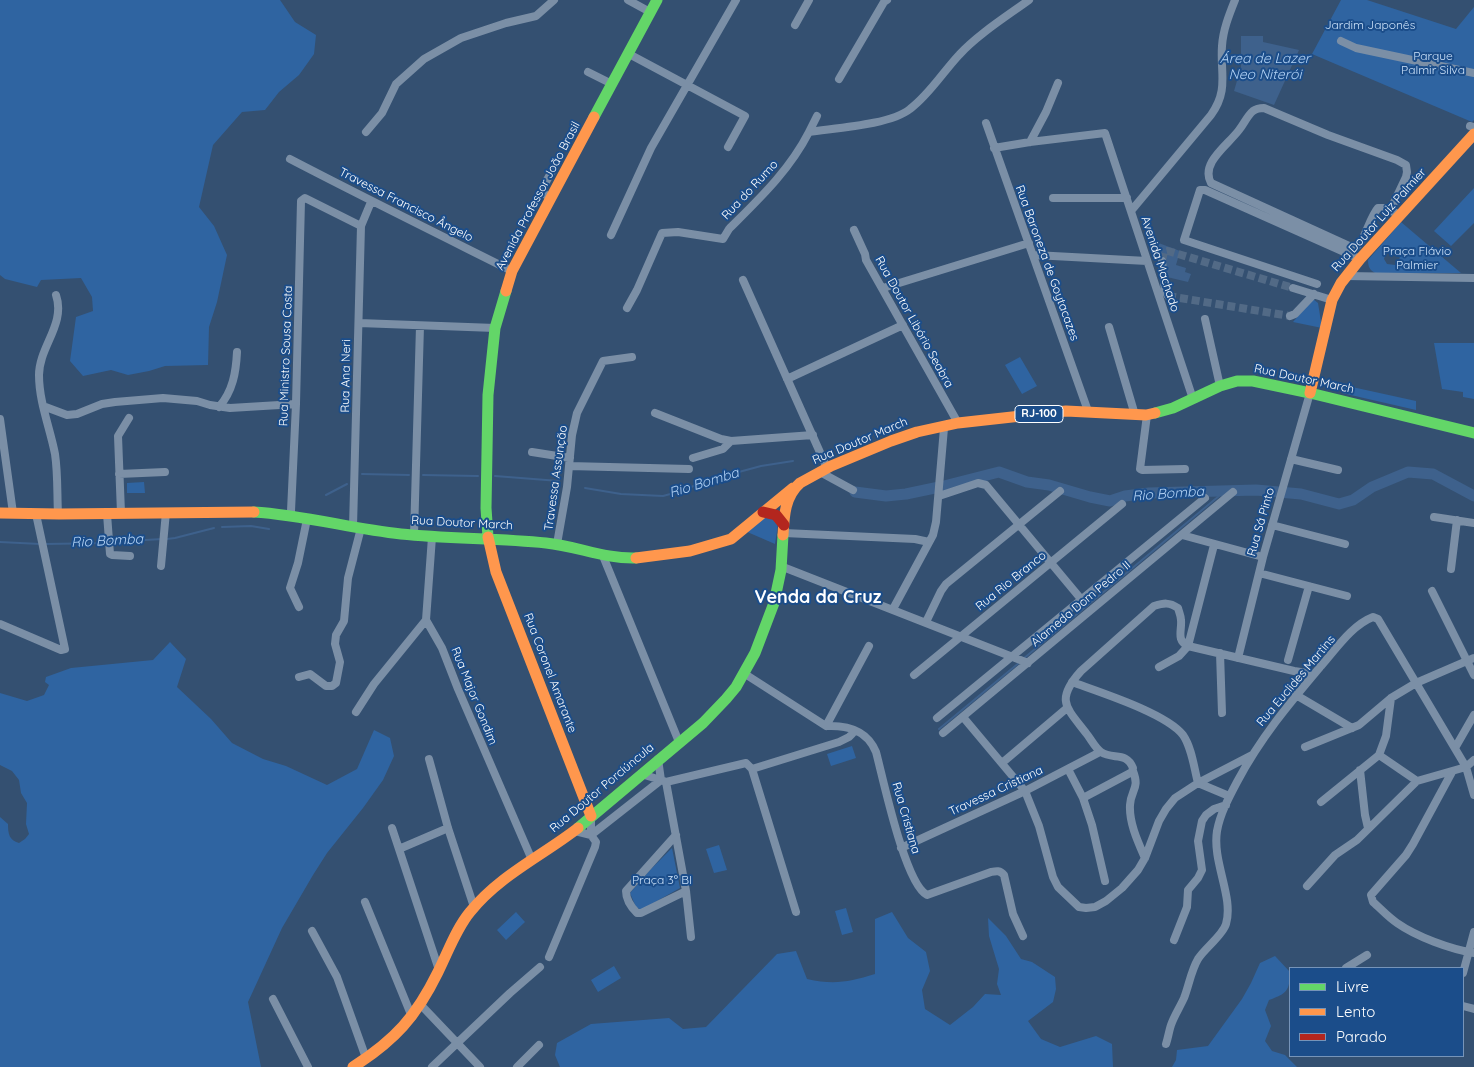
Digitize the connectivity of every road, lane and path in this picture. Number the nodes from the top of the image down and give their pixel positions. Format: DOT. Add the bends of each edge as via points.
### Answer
graph roads {
  1 [pos="554,0"];
  2 [pos="628,0"];
  3 [pos="657,0"];
  4 [pos="736,0"];
  5 [pos="809,0"];
  6 [pos="1029,0"];
  7 [pos="1235,0"];
  8 [pos="883,1"];
  9 [pos="650,12"];
  10 [pos="794,25"];
  11 [pos="1341,41"];
  12 [pos="629,54"];
  13 [pos="588,72"];
  14 [pos="1474,73"];
  15 [pos="839,79"];
  16 [pos="1058,83"];
  17 [pos="612,84"];
  18 [pos="687,86"];
  19 [pos="817,116"];
  20 [pos="986,123"];
  21 [pos="1473,129"];
  22 [pos="366,132"];
  23 [pos="809,132"];
  24 [pos="1030,142"];
  25 [pos="728,147"];
  26 [pos="994,148"];
  27 [pos="290,159"];
  28 [pos="552,172"];
  29 [pos="1053,198"];
  30 [pos="1127,198"];
  31 [pos="550,199"];
  32 [pos="371,202"];
  33 [pos="1131,211"];
  34 [pos="1396,213"];
  35 [pos="361,226"];
  36 [pos="854,230"];
  37 [pos="611,235"];
  38 [pos="1029,243"];
  39 [pos="1034,255"];
  40 [pos="1360,259"];
  41 [pos="1147,261"];
  42 [pos="1162,261"];
  43 [pos="512,272"];
  44 [pos="1346,276"];
  45 [pos="1474,278"];
  46 [pos="743,280"];
  47 [pos="1317,284"];
  48 [pos="883,288"];
  49 [pos="1293,288"];
  50 [pos="1314,294"];
  51 [pos="56,295"];
  52 [pos="1168,296"];
  53 [pos="1332,300"];
  54 [pos="627,308"];
  55 [pos="1290,316"];
  56 [pos="1205,319"];
  57 [pos="359,323"];
  58 [pos="903,325"];
  59 [pos="420,326"];
  60 [pos="1109,327"];
  61 [pos="495,328"];
  62 [pos="237,352"];
  63 [pos="632,357"];
  64 [pos="787,379"];
  65 [pos="1220,386"];
  66 [pos="1310,393"];
  67 [pos="1193,399"];
  68 [pos="296,404"];
  69 [pos="43,406"];
  70 [pos="219,407"];
  71 [pos="1088,411"];
  72 [pos="655,414"];
  73 [pos="1141,415"];
  74 [pos="0,418"];
  75 [pos="130,418"];
  76 [pos="958,423"];
  77 [pos="944,428"];
  78 [pos="1474,433"];
  79 [pos="813,435"];
  80 [pos="731,440"];
  81 [pos="532,452"];
  82 [pos="693,458"];
  83 [pos="1290,458"];
  84 [pos="570,462"];
  85 [pos="1185,468"];
  86 [pos="689,469"];
  87 [pos="824,470"];
  88 [pos="1338,470"];
  89 [pos="165,472"];
  90 [pos="119,474"];
  91 [pos="794,487"];
  92 [pos="939,489"];
  93 [pos="853,490"];
  94 [pos="1060,491"];
  95 [pos="1233,492"];
  96 [pos="1205,498"];
  97 [pos="1122,504"];
  98 [pos="0,512"];
  99 [pos="166,512"];
  100 [pos="764,512"];
  101 [pos="13,513"];
  102 [pos="121,513"];
  103 [pos="36,514"];
  104 [pos="58,514"];
  105 [pos="107,514"];
  106 [pos="292,516"];
  107 [pos="1434,517"];
  108 [pos="307,519"];
  109 [pos="1457,520"];
  110 [pos="1474,523"];
  111 [pos="1019,524"];
  112 [pos="1272,525"];
  113 [pos="357,528"];
  114 [pos="784,529"];
  115 [pos="414,535"];
  116 [pos="1182,535"];
  117 [pos="432,537"];
  118 [pos="487,539"];
  119 [pos="929,542"];
  120 [pos="557,544"];
  121 [pos="1214,544"];
  122 [pos="1345,544"];
  123 [pos="130,556"];
  124 [pos="603,556"];
  125 [pos="1263,557"];
  126 [pos="1051,562"];
  127 [pos="161,566"];
  128 [pos="782,567"];
  129 [pos="1451,569"];
  130 [pos="1259,573"];
  131 [pos="1309,586"];
  132 [pos="1432,591"];
  133 [pos="1347,596"];
  134 [pos="1081,599"];
  135 [pos="299,606"];
  136 [pos="893,609"];
  137 [pos="426,620"];
  138 [pos="926,622"];
  139 [pos="0,624"];
  140 [pos="961,636"];
  141 [pos="869,646"];
  142 [pos="1188,646"];
  143 [pos="1220,653"];
  144 [pos="1238,658"];
  145 [pos="1021,659"];
  146 [pos="1288,660"];
  147 [pos="1471,660"];
  148 [pos="1159,667"];
  149 [pos="744,674"];
  150 [pos="1314,674"];
  151 [pos="914,675"];
  152 [pos="1474,675"];
  153 [pos="299,677"];
  154 [pos="1072,682"];
  155 [pos="1416,683"];
  156 [pos="1296,694"];
  157 [pos="1391,698"];
  158 [pos="1067,708"];
  159 [pos="356,712"];
  160 [pos="1222,713"];
  161 [pos="1474,715"];
  162 [pos="963,717"];
  163 [pos="937,718"];
  164 [pos="826,726"];
  165 [pos="1352,728"];
  166 [pos="852,734"];
  167 [pos="943,734"];
  168 [pos="679,742"];
  169 [pos="1305,747"];
  170 [pos="1455,748"];
  171 [pos="1100,752"];
  172 [pos="1252,755"];
  173 [pos="1379,755"];
  174 [pos="658,759"];
  175 [pos="429,760"];
  176 [pos="1474,760"];
  177 [pos="1002,763"];
  178 [pos="1466,767"];
  179 [pos="752,769"];
  180 [pos="1068,769"];
  181 [pos="1360,770"];
  182 [pos="1133,771"];
  183 [pos="1452,772"];
  184 [pos="641,774"];
  185 [pos="663,781"];
  186 [pos="1417,781"];
  187 [pos="1198,783"];
  188 [pos="1025,791"];
  189 [pos="1474,795"];
  190 [pos="1229,796"];
  191 [pos="1084,798"];
  192 [pos="1321,802"];
  193 [pos="1226,804"];
  194 [pos="591,816"];
  195 [pos="392,828"];
  196 [pos="448,828"];
  197 [pos="1368,828"];
  198 [pos="575,831"];
  199 [pos="590,835"];
  200 [pos="676,835"];
  201 [pos="901,848"];
  202 [pos="399,849"];
  203 [pos="1145,858"];
  204 [pos="532,860"];
  205 [pos="1105,881"];
  206 [pos="1307,886"];
  207 [pos="686,891"];
  208 [pos="365,902"];
  209 [pos="474,907"];
  210 [pos="796,912"];
  211 [pos="312,931"];
  212 [pos="1474,932"];
  213 [pos="1022,936"];
  214 [pos="691,937"];
  215 [pos="1174,940"];
  216 [pos="1471,952"];
  217 [pos="1367,955"];
  218 [pos="549,957"];
  219 [pos="540,967"];
  220 [pos="1348,967"];
  221 [pos="439,970"];
  222 [pos="1464,970"];
  223 [pos="273,999"];
  224 [pos="420,1004"];
  225 [pos="412,1017"];
  226 [pos="456,1043"];
  227 [pos="1166,1044"];
  228 [pos="539,1045"];
  229 [pos="366,1058"];
  230 [pos="308,1067"];
  231 [pos="353,1067"];
  232 [pos="432,1067"];
  233 [pos="480,1067"];
  234 [pos="517,1067"];
  1 -- 22 [label="street" via="536,16 461,38 424,59 396,84 382,113"];
  2 -- 9 [label="street"];
  3 -- 9 [label="main road, Avenida Professor João Brasil"];
  4 -- 18 [label="street"];
  5 -- 10 [label="street"];
  6 -- 23 [label="street" via="960,53 910,110 870,123"];
  7 -- 33 [label="street" via="1222,45 1223,87 1219,102"];
  8 -- 15 [label="street"];
  9 -- 12 [label="main road, Avenida Professor João Brasil"];
  11 -- 14 [label="street" via="1356,48"];
  12 -- 17 [label="main road, Avenida Professor João Brasil"];
  12 -- 18 [label="street"];
  13 -- 17 [label="street"];
  16 -- 24 [label="street"];
  17 -- 31 [label="main road, Avenida Professor João Brasil"];
  18 -- 25 [label="street" via="745,116"];
  18 -- 37 [label="street" via="651,148"];
  19 -- 23 [label="street"];
  20 -- 26 [label="street, Rua Baroneza de Goytacazes"];
  21 -- 34 [label="main road, Rua Doutor Luiz Palmier"];
  23 -- 54 [label="street, Rua do Rumo" via="781,176 729,229 724,240 678,232 662,233"];
  24 -- 26 [label="street"];
  24 -- 30 [label="street, Avenida Machado" via="1105,134"];
  26 -- 38 [label="street, Rua Baroneza de Goytacazes"];
  27 -- 32 [label="street, Travessa Francisco Ângelo"];
  28 -- 31 [label="street" via="542,189"];
  29 -- 30 [label="street"];
  30 -- 33 [label="street, Avenida Machado"];
  31 -- 43 [label="main road, Avenida Professor João Brasil"];
  32 -- 35 [label="street, Rua Ana Neri"];
  32 -- 43 [label="street, Travessa Francisco Ângelo"];
  33 -- 41 [label="street, Avenida Machado"];
  34 -- 34 [label="street" via="1408,172 1406,165 1264,108 1252,111 1230,142 1217,153 1209,168 1211,183 1349,246 1360,243 1378,208"];
  34 -- 40 [label="main road, Rua Doutor Luiz Palmier"];
  35 -- 57 [label="street, Rua Ana Neri"];
  35 -- 68 [label="street, Rua Ministro Sousa Costa" via="305,198 301,200"];
  36 -- 48 [label="street, Rua Doutor Libório Seabra" via="866,260"];
  38 -- 39 [label="street, Rua Baroneza de Goytacazes"];
  38 -- 48 [label="street"];
  39 -- 41 [label="street"];
  39 -- 71 [label="street, Rua Baroneza de Goytacazes"];
  40 -- 44 [label="main road, Rua Doutor Luiz Palmier"];
  40 -- 47 [label="street" via="1200,190 1184,240"];
  41 -- 67 [label="street, Avenida Machado"];
  42 -- 52 [label="street"];
  43 -- 61 [label="main road, Avenida Professor João Brasil"];
  44 -- 45 [label="street"];
  44 -- 53 [label="main road, Rua Doutor Luiz Palmier"];
  46 -- 64 [label="street"];
  48 -- 58 [label="street, Rua Doutor Libório Seabra"];
  49 -- 50 [label="street"];
  50 -- 53 [label="street"];
  50 -- 55 [label="street"];
  51 -- 69 [label="street" via="58,315 40,371"];
  53 -- 66 [label="main road, Rua Doutor Luiz Palmier"];
  56 -- 65 [label="street"];
  57 -- 59 [label="street"];
  57 -- 113 [label="street, Rua Ana Neri"];
  58 -- 64 [label="street"];
  58 -- 76 [label="street, Rua Doutor Libório Seabra"];
  59 -- 61 [label="street"];
  59 -- 115 [label="street"];
  60 -- 73 [label="street"];
  61 -- 118 [label="main road, Avenida Professor João Brasil" via="486,436"];
  62 -- 70 [label="street" via="232,385"];
  63 -- 84 [label="street, Travessa Assunção" via="603,361 577,413"];
  64 -- 79 [label="street"];
  65 -- 66 [label="main road, Rua Doutor March / RJ-100" via="1253,381"];
  65 -- 67 [label="main road, Rua Doutor March / RJ-100"];
  66 -- 78 [label="main road, Rua Doutor March / RJ-100"];
  66 -- 83 [label="street, Rua Sá Pinto"];
  67 -- 73 [label="main road, Rua Doutor March / RJ-100" via="1174,408"];
  68 -- 70 [label="street"];
  68 -- 106 [label="street, Rua Ministro Sousa Costa"];
  69 -- 70 [label="street" via="67,415 102,404 164,398"];
  69 -- 104 [label="street" via="55,455"];
  71 -- 73 [label="main road, Rua Doutor March / RJ-100"];
  71 -- 76 [label="main road, Rua Doutor March / RJ-100"];
  72 -- 80 [label="street"];
  73 -- 85 [label="street" via="1140,469"];
  74 -- 101 [label="street"];
  75 -- 90 [label="street" via="118,436"];
  76 -- 77 [label="main road, Rua Doutor March / RJ-100"];
  77 -- 87 [label="main road, Rua Doutor March / RJ-100" via="901,437"];
  77 -- 92 [label="street"];
  79 -- 80 [label="street"];
  79 -- 87 [label="street"];
  80 -- 82 [label="street" via="723,449"];
  81 -- 84 [label="street"];
  83 -- 88 [label="street"];
  83 -- 112 [label="street, Rua Sá Pinto"];
  84 -- 86 [label="street"];
  84 -- 120 [label="street, Travessa Assunção"];
  87 -- 91 [label="main road, Rua Doutor March / RJ-100"];
  87 -- 93 [label="street"];
  89 -- 90 [label="street"];
  90 -- 102 [label="street"];
  91 -- 100 [label="main road, Rua Doutor March / RJ-100"];
  91 -- 114 [label="main road, Rua Doutor Porciúncula"];
  92 -- 111 [label="street" via="986,484"];
  92 -- 119 [label="street" via="936,522"];
  94 -- 111 [label="street"];
  95 -- 116 [label="street, Alameda Dom Pedro II"];
  96 -- 134 [label="street, Alameda Dom Pedro II"];
  97 -- 126 [label="street, Rua Rio Branco"];
  98 -- 101 [label="main road, Rua Doutor March / RJ-100"];
  99 -- 102 [label="main road, Rua Doutor March / RJ-100"];
  99 -- 106 [label="main road, Rua Doutor March / RJ-100" via="236,511"];
  99 -- 127 [label="street"];
  100 -- 114 [label="main road" via="778,516"];
  100 -- 124 [label="main road, Rua Doutor March / RJ-100" via="731,539 708,548 640,558"];
  101 -- 103 [label="main road, Rua Doutor March / RJ-100"];
  102 -- 105 [label="main road, Rua Doutor March / RJ-100"];
  103 -- 104 [label="main road, Rua Doutor March / RJ-100"];
  103 -- 139 [label="street" via="65,649"];
  104 -- 105 [label="main road, Rua Doutor March / RJ-100"];
  105 -- 123 [label="street" via="112,555"];
  106 -- 108 [label="main road, Rua Doutor March / RJ-100"];
  107 -- 109 [label="street"];
  108 -- 113 [label="main road, Rua Doutor March / RJ-100"];
  108 -- 135 [label="street" via="290,588"];
  109 -- 110 [label="street"];
  109 -- 129 [label="street"];
  111 -- 126 [label="street"];
  111 -- 138 [label="street" via="942,588"];
  112 -- 122 [label="street"];
  112 -- 125 [label="street, Rua Sá Pinto"];
  113 -- 115 [label="main road, Rua Doutor March / RJ-100"];
  113 -- 153 [label="street, Rua Ana Neri" via="344,621 336,635 340,662 336,683 330,687 310,674"];
  114 -- 119 [label="street"];
  114 -- 128 [label="main road, Rua Doutor Porciúncula"];
  115 -- 117 [label="main road, Rua Doutor March / RJ-100"];
  116 -- 121 [label="street"];
  116 -- 145 [label="street, Alameda Dom Pedro II"];
  117 -- 118 [label="main road, Rua Doutor March / RJ-100"];
  117 -- 137 [label="street"];
  118 -- 120 [label="main road, Rua Doutor March / RJ-100"];
  118 -- 194 [label="main road, Rua Coronel Amarante" via="496,572"];
  119 -- 136 [label="street"];
  120 -- 124 [label="main road, Rua Doutor March / RJ-100"];
  121 -- 125 [label="street"];
  121 -- 142 [label="street"];
  124 -- 168 [label="street"];
  125 -- 130 [label="street, Rua Sá Pinto"];
  126 -- 134 [label="street"];
  126 -- 140 [label="street, Rua Rio Branco"];
  128 -- 136 [label="street"];
  128 -- 149 [label="main road, Rua Doutor Porciúncula" via="775,600"];
  130 -- 131 [label="street"];
  130 -- 144 [label="street, Rua Sá Pinto"];
  131 -- 133 [label="street"];
  131 -- 146 [label="street"];
  132 -- 147 [label="street"];
  134 -- 145 [label="street, Alameda Dom Pedro II"];
  136 -- 138 [label="street"];
  137 -- 159 [label="street" via="374,684"];
  137 -- 204 [label="street, Rua Major Gondim" via="442,648"];
  138 -- 140 [label="street"];
  140 -- 145 [label="street"];
  140 -- 151 [label="street, Rua Rio Branco"];
  141 -- 164 [label="street"];
  142 -- 143 [label="street"];
  142 -- 148 [label="street" via="1179,656"];
  142 -- 154 [label="street" via="1181,639 1182,622 1178,608 1172,604 1159,604 1137,619"];
  143 -- 144 [label="street"];
  143 -- 160 [label="street"];
  144 -- 150 [label="street"];
  145 -- 162 [label="street, Alameda Dom Pedro II"];
  145 -- 163 [label="street, Alameda Dom Pedro II"];
  147 -- 152 [label="street"];
  147 -- 155 [label="street"];
  149 -- 164 [label="street, Rua Cristiana"];
  149 -- 168 [label="main road, Rua Doutor Porciúncula" via="724,702"];
  150 -- 155 [label="street, Rua Euclides Martins" via="1358,625 1373,617 1378,619"];
  150 -- 156 [label="street, Rua Euclides Martins"];
  154 -- 158 [label="street" via="1066,696"];
  154 -- 187 [label="street" via="1161,718 1182,734"];
  155 -- 157 [label="street"];
  155 -- 170 [label="street"];
  156 -- 165 [label="street"];
  156 -- 172 [label="street, Rua Euclides Martins"];
  157 -- 165 [label="street"];
  157 -- 173 [label="street" via="1386,736"];
  158 -- 171 [label="street"];
  158 -- 177 [label="street"];
  161 -- 170 [label="street"];
  162 -- 167 [label="street, Alameda Dom Pedro II"];
  162 -- 177 [label="street"];
  164 -- 201 [label="street, Rua Cristiana" via="852,728 866,735 873,744"];
  165 -- 169 [label="street"];
  166 -- 179 [label="street" via="839,742"];
  168 -- 174 [label="main road, Rua Doutor Porciúncula"];
  170 -- 178 [label="street"];
  171 -- 180 [label="street, Travessa Cristiana"];
  171 -- 182 [label="street" via="1129,761"];
  172 -- 187 [label="street"];
  172 -- 190 [label="street, Rua Euclides Martins"];
  173 -- 181 [label="street"];
  173 -- 186 [label="street"];
  174 -- 184 [label="main road, Rua Doutor Porciúncula"];
  174 -- 185 [label="street"];
  175 -- 196 [label="street"];
  176 -- 178 [label="street"];
  177 -- 188 [label="street"];
  178 -- 183 [label="street"];
  178 -- 189 [label="street"];
  179 -- 185 [label="street" via="746,764"];
  179 -- 210 [label="street"];
  180 -- 188 [label="street, Travessa Cristiana"];
  180 -- 191 [label="street"];
  181 -- 192 [label="street"];
  181 -- 197 [label="street"];
  182 -- 191 [label="street"];
  182 -- 203 [label="street" via="1137,784 1130,813"];
  183 -- 186 [label="street"];
  183 -- 216 [label="street" via="1406,855 1371,895 1373,902 1410,931"];
  184 -- 185 [label="street"];
  184 -- 194 [label="main road, Rua Doutor Porciúncula"];
  185 -- 199 [label="street"];
  185 -- 200 [label="street"];
  186 -- 197 [label="street"];
  187 -- 190 [label="street"];
  187 -- 203 [label="street" via="1166,809"];
  188 -- 201 [label="street, Travessa Cristiana"];
  188 -- 203 [label="street" via="1053,877 1058,887 1079,906 1095,907 1111,897 1138,870"];
  190 -- 193 [label="street, Rua Euclides Martins"];
  191 -- 205 [label="street"];
  193 -- 215 [label="street" via="1214,809 1202,821 1198,840 1202,870 1188,890 1186,908"];
  193 -- 227 [label="street, Rua Euclides Martins" via="1217,830 1216,847 1226,900 1226,926 1192,971"];
  194 -- 198 [label="main road, Rua Doutor Porciúncula"];
  194 -- 199 [label="street"];
  195 -- 202 [label="street"];
  196 -- 202 [label="street"];
  196 -- 209 [label="street"];
  197 -- 206 [label="street" via="1335,855"];
  198 -- 199 [label="street"];
  198 -- 204 [label="main road, Rua Doutor Porciúncula"];
  199 -- 218 [label="street" via="596,842 595,847"];
  200 -- 207 [label="street"];
  200 -- 207 [label="street" via="626,894 631,907 641,914"];
  201 -- 213 [label="street, Rua Cristiana" via="919,889 927,895 997,870 1001,872"];
  202 -- 221 [label="street"];
  204 -- 209 [label="main road, Rua Doutor Porciúncula" via="492,888"];
  207 -- 214 [label="street"];
  208 -- 225 [label="street"];
  209 -- 221 [label="main road, Rua Doutor Porciúncula"];
  211 -- 229 [label="street" via="337,977"];
  212 -- 216 [label="street"];
  216 -- 222 [label="street"];
  217 -- 220 [label="street"];
  219 -- 226 [label="street"];
  221 -- 224 [label="main road, Rua Doutor Porciúncula"];
  223 -- 230 [label="street"];
  224 -- 225 [label="main road, Rua Doutor Porciúncula"];
  224 -- 226 [label="street"];
  225 -- 229 [label="main road, Rua Doutor Porciúncula"];
  226 -- 232 [label="street"];
  226 -- 233 [label="street"];
  228 -- 234 [label="street"];
  229 -- 231 [label="main road, Rua Doutor Porciúncula"];
}
